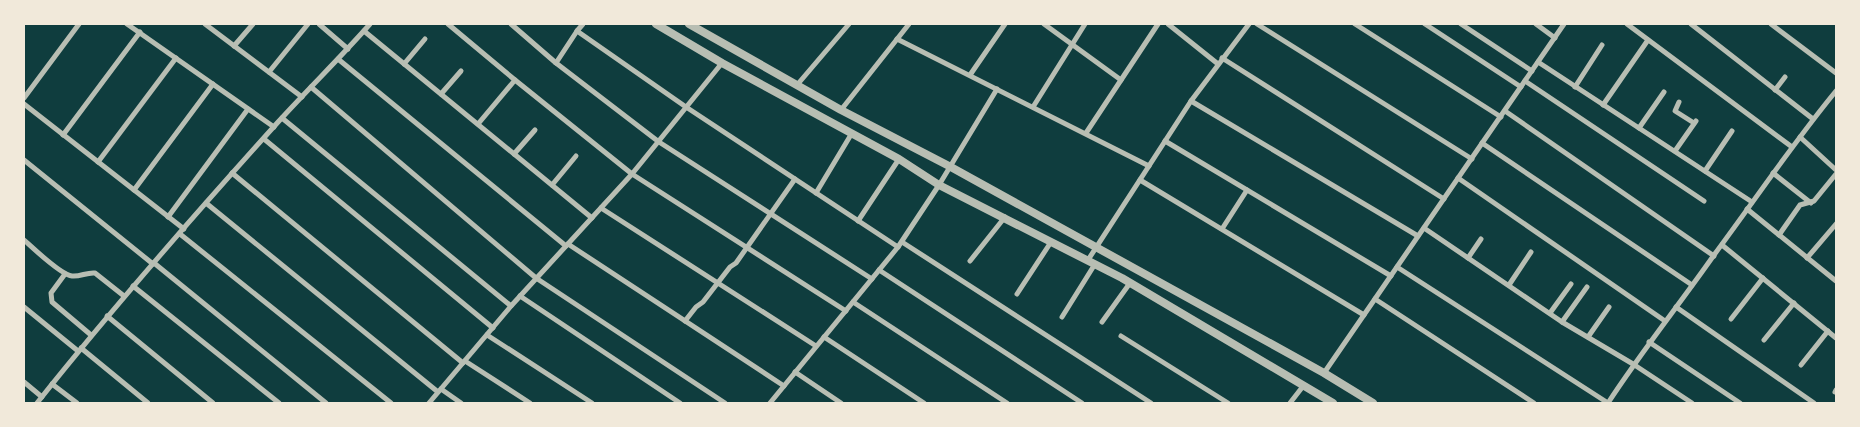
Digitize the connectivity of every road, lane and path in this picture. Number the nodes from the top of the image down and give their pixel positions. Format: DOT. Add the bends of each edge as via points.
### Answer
graph roads {
  1 [pos="79,24"];
  2 [pos="127,24"];
  3 [pos="205,24"];
  4 [pos="253,24"];
  5 [pos="308,24"];
  6 [pos="319,24"];
  7 [pos="370,24"];
  8 [pos="448,24"];
  9 [pos="511,24"];
  10 [pos="583,24"];
  11 [pos="656,24"];
  12 [pos="689,24"];
  13 [pos="838,24"];
  14 [pos="910,24"];
  15 [pos="1005,24"];
  16 [pos="1044,24"];
  17 [pos="1085,24"];
  18 [pos="1158,24"];
  19 [pos="1168,24"];
  20 [pos="1249,24"];
  21 [pos="1257,24"];
  22 [pos="1355,24"];
  23 [pos="1425,24"];
  24 [pos="1461,24"];
  25 [pos="1536,24"];
  26 [pos="1564,24"];
  27 [pos="1627,24"];
  28 [pos="1691,24"];
  29 [pos="1771,24"];
  30 [pos="847,26"];
  31 [pos="364,31"];
  32 [pos="577,31"];
  33 [pos="140,32"];
  34 [pos="1555,38"];
  35 [pos="425,39"];
  36 [pos="897,39"];
  37 [pos="1648,40"];
  38 [pos="1071,43"];
  39 [pos="1602,45"];
  40 [pos="234,46"];
  41 [pos="348,49"];
  42 [pos="176,58"];
  43 [pos="1222,58"];
  44 [pos="338,59"];
  45 [pos="1538,62"];
  46 [pos="556,63"];
  47 [pos="722,63"];
  48 [pos="404,64"];
  49 [pos="1218,64"];
  50 [pos="461,71"];
  51 [pos="1532,71"];
  52 [pos="269,72"];
  53 [pos="1836,73"];
  54 [pos="970,75"];
  55 [pos="1786,76"];
  56 [pos="515,80"];
  57 [pos="1121,80"];
  58 [pos="1525,81"];
  59 [pos="213,84"];
  60 [pos="797,85"];
  61 [pos="311,87"];
  62 [pos="1521,87"];
  63 [pos="1575,87"];
  64 [pos="997,89"];
  65 [pos="1775,90"];
  66 [pos="1836,91"];
  67 [pos="1664,92"];
  68 [pos="442,94"];
  69 [pos="302,97"];
  70 [pos="24,98"];
  71 [pos="1191,101"];
  72 [pos="1678,102"];
  73 [pos="24,104"];
  74 [pos="1603,105"];
  75 [pos="686,107"];
  76 [pos="1033,107"];
  77 [pos="248,108"];
  78 [pos="841,110"];
  79 [pos="1505,111"];
  80 [pos="1501,117"];
  81 [pos="282,118"];
  82 [pos="1813,119"];
  83 [pos="478,124"];
  84 [pos="274,127"];
  85 [pos="1639,128"];
  86 [pos="535,130"];
  87 [pos="1732,131"];
  88 [pos="852,133"];
  89 [pos="1086,133"];
  90 [pos="63,135"];
  91 [pos="1800,137"];
  92 [pos="264,139"];
  93 [pos="1165,141"];
  94 [pos="659,142"];
  95 [pos="1482,143"];
  96 [pos="1792,147"];
  97 [pos="1674,151"];
  98 [pos="514,154"];
  99 [pos="576,156"];
  100 [pos="1472,159"];
  101 [pos="24,160"];
  102 [pos="899,160"];
  103 [pos="98,162"];
  104 [pos="949,166"];
  105 [pos="1149,166"];
  106 [pos="1835,167"];
  107 [pos="1705,170"];
  108 [pos="232,173"];
  109 [pos="1773,173"];
  110 [pos="632,174"];
  111 [pos="1836,174"];
  112 [pos="1458,178"];
  113 [pos="795,179"];
  114 [pos="1140,180"];
  115 [pos="939,184"];
  116 [pos="552,185"];
  117 [pos="134,190"];
  118 [pos="1247,190"];
  119 [pos="816,193"];
  120 [pos="1444,199"];
  121 [pos="1704,201"];
  122 [pos="1752,202"];
  123 [pos="1811,202"];
  124 [pos="206,203"];
  125 [pos="601,208"];
  126 [pos="1747,209"];
  127 [pos="770,214"];
  128 [pos="168,217"];
  129 [pos="1005,217"];
  130 [pos="592,218"];
  131 [pos="858,221"];
  132 [pos="1836,224"];
  133 [pos="1424,228"];
  134 [pos="1222,229"];
  135 [pos="182,231"];
  136 [pos="1779,235"];
  137 [pos="1418,236"];
  138 [pos="1481,239"];
  139 [pos="24,240"];
  140 [pos="902,242"];
  141 [pos="1051,242"];
  142 [pos="567,245"];
  143 [pos="1722,245"];
  144 [pos="898,247"];
  145 [pos="1096,247"];
  146 [pos="747,248"];
  147 [pos="1531,252"];
  148 [pos="1714,256"];
  149 [pos="1468,258"];
  150 [pos="1807,258"];
  151 [pos="1088,260"];
  152 [pos="970,261"];
  153 [pos="153,263"];
  154 [pos="1096,264"];
  155 [pos="1397,267"];
  156 [pos="879,270"];
  157 [pos="65,274"];
  158 [pos="1391,276"];
  159 [pos="536,278"];
  160 [pos="1763,278"];
  161 [pos="872,279"];
  162 [pos="1836,281"];
  163 [pos="718,283"];
  164 [pos="1130,283"];
  165 [pos="1571,284"];
  166 [pos="1509,285"];
  167 [pos="1692,285"];
  168 [pos="133,286"];
  169 [pos="1587,287"];
  170 [pos="1016,294"];
  171 [pos="124,296"];
  172 [pos="520,296"];
  173 [pos="1375,299"];
  174 [pos="853,302"];
  175 [pos="1794,303"];
  176 [pos="511,306"];
  177 [pos="24,307"];
  178 [pos="1610,307"];
  179 [pos="1676,307"];
  180 [pos="846,310"];
  181 [pos="1550,313"];
  182 [pos="1364,315"];
  183 [pos="107,316"];
  184 [pos="1062,317"];
  185 [pos="1731,319"];
  186 [pos="684,321"];
  187 [pos="1665,321"];
  188 [pos="1102,322"];
  189 [pos="1562,322"];
  190 [pos="493,328"];
  191 [pos="1828,331"];
  192 [pos="92,335"];
  193 [pos="487,335"];
  194 [pos="1121,336"];
  195 [pos="824,337"];
  196 [pos="1588,337"];
  197 [pos="1836,338"];
  198 [pos="1764,340"];
  199 [pos="1649,342"];
  200 [pos="816,346"];
  201 [pos="80,350"];
  202 [pos="464,362"];
  203 [pos="1633,364"];
  204 [pos="1801,365"];
  205 [pos="796,372"];
  206 [pos="1324,373"];
  207 [pos="24,382"];
  208 [pos="52,384"];
  209 [pos="1304,385"];
  210 [pos="784,386"];
  211 [pos="440,391"];
  212 [pos="42,397"];
  213 [pos="37,403"];
  214 [pos="76,403"];
  215 [pos="148,403"];
  216 [pos="213,403"];
  217 [pos="279,403"];
  218 [pos="326,403"];
  219 [pos="391,403"];
  220 [pos="430,403"];
  221 [pos="462,403"];
  222 [pos="530,403"];
  223 [pos="592,403"];
  224 [pos="680,403"];
  225 [pos="726,403"];
  226 [pos="770,403"];
  227 [pos="841,403"];
  228 [pos="924,403"];
  229 [pos="1006,403"];
  230 [pos="1082,403"];
  231 [pos="1151,403"];
  232 [pos="1228,403"];
  233 [pos="1290,403"];
  234 [pos="1333,403"];
  235 [pos="1373,403"];
  236 [pos="1534,403"];
  237 [pos="1608,403"];
  238 [pos="1692,403"];
  239 [pos="1740,403"];
  240 [pos="1814,403"];
  1 -- 70 [label="street"];
  2 -- 33 [label="street"];
  3 -- 40 [label="street"];
  4 -- 40 [label="street"];
  5 -- 52 [label="street"];
  6 -- 41 [label="street"];
  7 -- 31 [label="street"];
  8 -- 56 [label="street"];
  9 -- 46 [label="street"];
  10 -- 32 [label="street"];
  11 -- 47 [label="street"];
  12 -- 60 [label="street"];
  13 -- 30 [label="street"];
  14 -- 36 [label="street"];
  15 -- 54 [label="street"];
  16 -- 38 [label="street"];
  17 -- 38 [label="street"];
  18 -- 57 [label="street"];
  19 -- 49 [label="street"];
  20 -- 43 [label="street"];
  21 -- 100 [label="street"];
  22 -- 80 [label="street"];
  23 -- 62 [label="street"];
  24 -- 51 [label="street"];
  25 -- 34 [label="street"];
  26 -- 34 [label="street"];
  27 -- 37 [label="street"];
  28 -- 65 [label="street"];
  29 -- 53 [label="street"];
  30 -- 60 [label="street"];
  31 -- 41 [label="street"];
  31 -- 48 [label="street"];
  32 -- 46 [label="street"];
  32 -- 75 [label="street"];
  33 -- 42 [label="street"];
  33 -- 90 [label="street"];
  34 -- 45 [label="street"];
  35 -- 48 [label="street"];
  36 -- 54 [label="street"];
  36 -- 78 [label="street"];
  37 -- 74 [label="street"];
  37 -- 96 [label="street"];
  38 -- 57 [label="street"];
  38 -- 76 [label="street"];
  39 -- 63 [label="street"];
  40 -- 52 [label="street"];
  41 -- 44 [label="street"];
  42 -- 59 [label="street"];
  42 -- 103 [label="street"];
  43 -- 49 [label="street"];
  43 -- 120 [label="street"];
  44 -- 61 [label="street"];
  44 -- 142 [label="street"];
  45 -- 51 [label="street"];
  45 -- 63 [label="street"];
  46 -- 94 [label="street"];
  47 -- 75 [label="street"];
  47 -- 88 [label="street"];
  48 -- 68 [label="street"];
  49 -- 71 [label="street"];
  50 -- 68 [label="street"];
  51 -- 58 [label="street"];
  52 -- 69 [label="street"];
  54 -- 64 [label="street"];
  55 -- 65 [label="street"];
  56 -- 83 [label="street"];
  56 -- 110 [label="street"];
  57 -- 89 [label="street"];
  58 -- 62 [label="street"];
  58 -- 121 [label="street"];
  59 -- 77 [label="street"];
  59 -- 117 [label="street"];
  60 -- 78 [label="street"];
  61 -- 69 [label="street"];
  61 -- 159 [label="street"];
  62 -- 79 [label="street"];
  63 -- 74 [label="street"];
  64 -- 76 [label="street"];
  64 -- 104 [label="street"];
  65 -- 82 [label="street"];
  66 -- 82 [label="street"];
  67 -- 85 [label="street"];
  68 -- 83 [label="street"];
  69 -- 81 [label="street"];
  71 -- 93 [label="street"];
  71 -- 137 [label="street"];
  72 -- 97 [label="street" via="1675,111 1695,122"];
  73 -- 90 [label="street"];
  74 -- 85 [label="street"];
  75 -- 94 [label="street"];
  75 -- 113 [label="street"];
  76 -- 89 [label="street"];
  77 -- 84 [label="street"];
  77 -- 128 [label="street"];
  78 -- 104 [label="street"];
  79 -- 80 [label="street"];
  79 -- 148 [label="street"];
  80 -- 95 [label="street"];
  81 -- 84 [label="street"];
  81 -- 176 [label="street"];
  82 -- 91 [label="street"];
  83 -- 98 [label="street"];
  84 -- 92 [label="street"];
  85 -- 97 [label="street"];
  86 -- 98 [label="street"];
  87 -- 107 [label="street"];
  88 -- 102 [label="street"];
  88 -- 119 [label="street"];
  89 -- 105 [label="street"];
  90 -- 103 [label="street"];
  91 -- 96 [label="street"];
  91 -- 106 [label="street"];
  92 -- 108 [label="street"];
  92 -- 190 [label="street"];
  93 -- 105 [label="street"];
  93 -- 118 [label="street"];
  94 -- 110 [label="street"];
  94 -- 127 [label="street"];
  95 -- 100 [label="street"];
  95 -- 167 [label="street"];
  96 -- 109 [label="street"];
  97 -- 107 [label="street"];
  98 -- 116 [label="street"];
  99 -- 116 [label="street"];
  100 -- 112 [label="street"];
  101 -- 153 [label="street"];
  102 -- 115 [label="street"];
  102 -- 131 [label="street"];
  103 -- 117 [label="street"];
  104 -- 115 [label="street"];
  104 -- 145 [label="street"];
  105 -- 114 [label="street"];
  107 -- 122 [label="street"];
  108 -- 124 [label="street"];
  108 -- 202 [label="street"];
  109 -- 122 [label="street"];
  109 -- 123 [label="street"];
  110 -- 125 [label="street"];
  110 -- 146 [label="street"];
  111 -- 123 [label="street"];
  112 -- 120 [label="street"];
  112 -- 187 [label="street"];
  113 -- 119 [label="street"];
  113 -- 127 [label="street"];
  114 -- 134 [label="street"];
  114 -- 145 [label="street"];
  115 -- 129 [label="street"];
  115 -- 140 [label="street"];
  116 -- 130 [label="street"];
  117 -- 128 [label="street"];
  118 -- 134 [label="street"];
  118 -- 158 [label="street"];
  119 -- 131 [label="street"];
  120 -- 133 [label="street"];
  122 -- 126 [label="street"];
  123 -- 136 [label="street" via="1800,205"];
  124 -- 135 [label="street"];
  124 -- 211 [label="street"];
  125 -- 130 [label="street"];
  125 -- 163 [label="street"];
  126 -- 136 [label="street"];
  126 -- 143 [label="street"];
  127 -- 146 [label="street"];
  127 -- 161 [label="street"];
  128 -- 135 [label="street"];
  129 -- 141 [label="street"];
  129 -- 152 [label="street"];
  130 -- 142 [label="street"];
  131 -- 144 [label="street"];
  132 -- 150 [label="street"];
  133 -- 137 [label="street"];
  133 -- 149 [label="street"];
  134 -- 182 [label="street"];
  135 -- 153 [label="street"];
  135 -- 219 [label="street"];
  136 -- 150 [label="street"];
  137 -- 155 [label="street"];
  138 -- 149 [label="street"];
  139 -- 157 [label="street"];
  140 -- 144 [label="street"];
  140 -- 231 [label="street"];
  141 -- 151 [label="street"];
  141 -- 170 [label="street"];
  142 -- 159 [label="street"];
  142 -- 186 [label="street"];
  143 -- 148 [label="street"];
  143 -- 160 [label="street"];
  144 -- 156 [label="street"];
  145 -- 151 [label="street"];
  145 -- 206 [label="street"];
  146 -- 163 [label="street"];
  146 -- 180 [label="street"];
  147 -- 166 [label="street"];
  148 -- 167 [label="street"];
  149 -- 166 [label="street"];
  150 -- 162 [label="street"];
  151 -- 154 [label="street"];
  153 -- 168 [label="street"];
  153 -- 218 [label="street"];
  154 -- 164 [label="street"];
  154 -- 184 [label="street"];
  155 -- 158 [label="street"];
  155 -- 237 [label="street"];
  156 -- 161 [label="street"];
  156 -- 230 [label="street"];
  157 -- 171 [label="street" via="95,273"];
  157 -- 192 [label="street" via="51,293 52,302"];
  158 -- 173 [label="street"];
  159 -- 172 [label="street"];
  159 -- 225 [label="street"];
  160 -- 175 [label="street"];
  160 -- 185 [label="street"];
  161 -- 174 [label="street"];
  163 -- 186 [label="street"];
  163 -- 200 [label="street"];
  164 -- 188 [label="street"];
  164 -- 209 [label="street"];
  165 -- 181 [label="street"];
  166 -- 181 [label="street"];
  167 -- 179 [label="street"];
  168 -- 171 [label="street"];
  168 -- 217 [label="street"];
  169 -- 189 [label="street"];
  171 -- 183 [label="street"];
  172 -- 176 [label="street"];
  172 -- 224 [label="street"];
  173 -- 182 [label="street"];
  173 -- 236 [label="street"];
  174 -- 180 [label="street"];
  174 -- 229 [label="street"];
  175 -- 191 [label="street"];
  175 -- 198 [label="street"];
  176 -- 190 [label="street"];
  177 -- 201 [label="street"];
  178 -- 196 [label="street"];
  179 -- 187 [label="street"];
  179 -- 240 [label="street"];
  180 -- 195 [label="street"];
  181 -- 189 [label="street"];
  182 -- 206 [label="street"];
  183 -- 192 [label="street"];
  183 -- 216 [label="street"];
  186 -- 210 [label="street"];
  187 -- 199 [label="street"];
  189 -- 196 [label="street"];
  190 -- 193 [label="street"];
  191 -- 197 [label="street"];
  191 -- 204 [label="street"];
  192 -- 201 [label="street"];
  193 -- 202 [label="street"];
  193 -- 223 [label="street"];
  194 -- 232 [label="street"];
  195 -- 200 [label="street"];
  195 -- 228 [label="street"];
  196 -- 203 [label="street"];
  199 -- 203 [label="street"];
  199 -- 239 [label="street"];
  200 -- 205 [label="street"];
  201 -- 208 [label="street"];
  201 -- 215 [label="street"];
  202 -- 211 [label="street"];
  202 -- 222 [label="street"];
  203 -- 237 [label="street"];
  203 -- 238 [label="street"];
  205 -- 210 [label="street"];
  205 -- 227 [label="street"];
  206 -- 235 [label="street"];
  207 -- 212 [label="street"];
  208 -- 212 [label="street"];
  208 -- 214 [label="street"];
  209 -- 233 [label="street"];
  209 -- 234 [label="street"];
  210 -- 226 [label="street"];
  211 -- 220 [label="street"];
  211 -- 221 [label="street"];
  212 -- 213 [label="street"];
}
